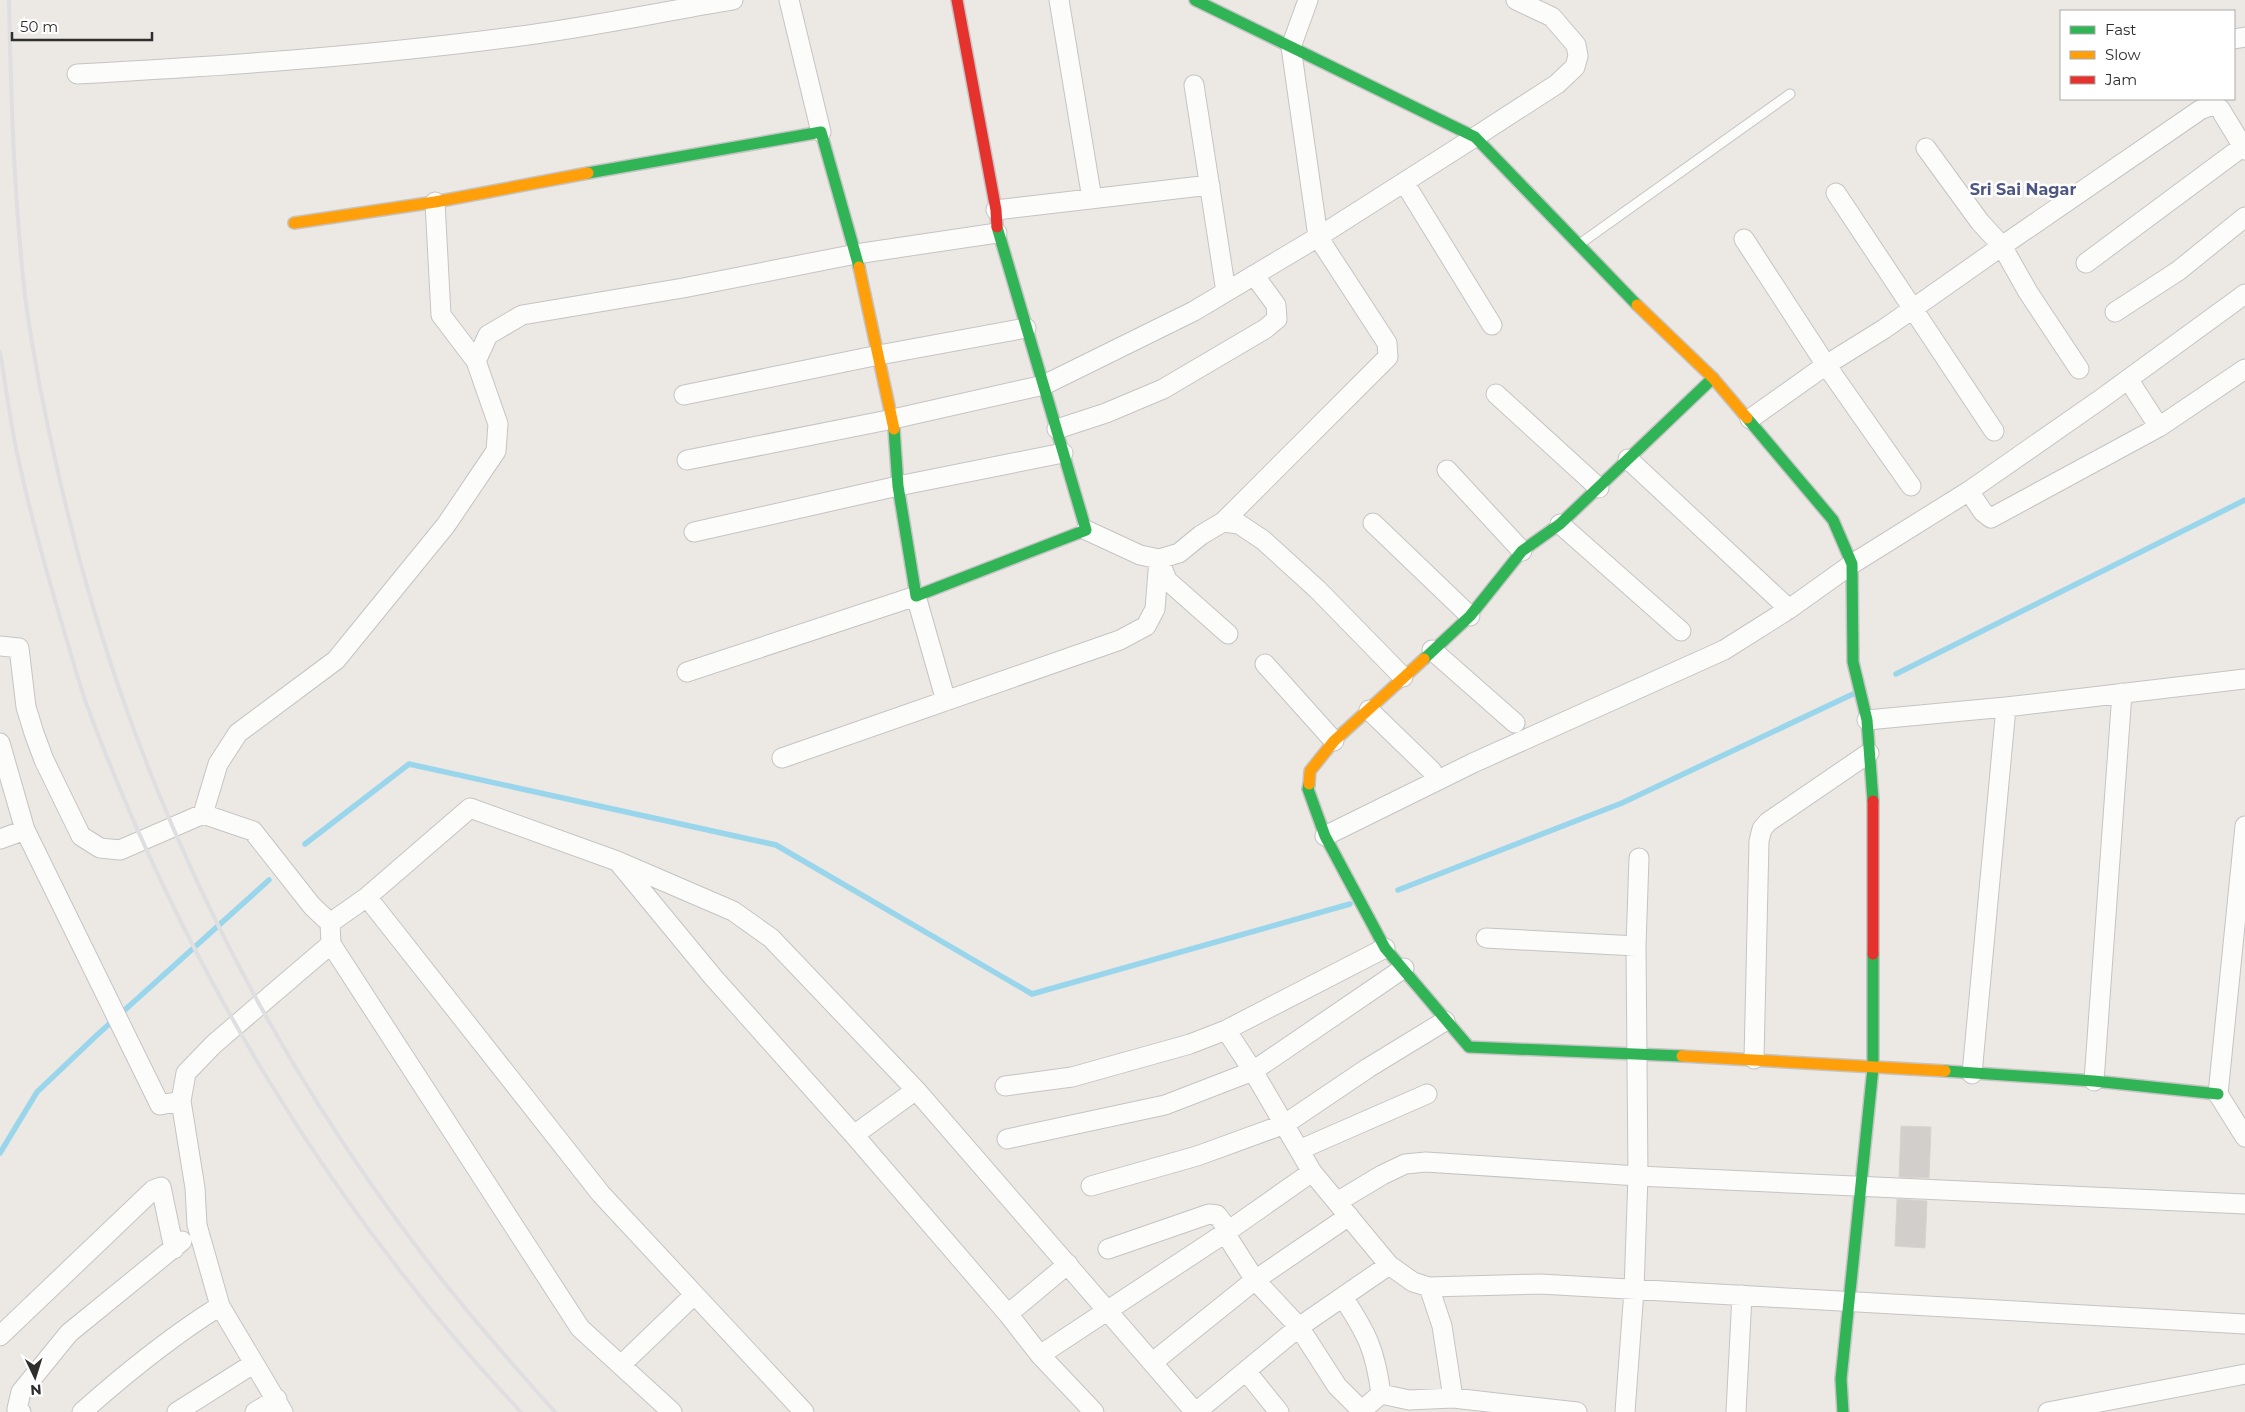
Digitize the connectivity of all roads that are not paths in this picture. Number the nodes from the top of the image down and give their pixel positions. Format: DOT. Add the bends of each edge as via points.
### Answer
graph roads {
  1 [pos="733,0"];
  2 [pos="789,0"];
  3 [pos="957,0"];
  4 [pos="1059,0"];
  5 [pos="1195,0"];
  6 [pos="1308,0"];
  7 [pos="1516,0"];
  8 [pos="1291,47"];
  9 [pos="77,74"];
  10 [pos="1194,85"];
  11 [pos="1790,94"];
  12 [pos="821,132"];
  13 [pos="1475,137"];
  14 [pos="2244,147"];
  15 [pos="1926,148"];
  16 [pos="1404,182"];
  17 [pos="1210,184"];
  18 [pos="1836,193"];
  19 [pos="1092,199"];
  20 [pos="434,202"];
  21 [pos="996,210"];
  22 [pos="294,222"];
  23 [pos="2243,223"];
  24 [pos="997,233"];
  25 [pos="1318,237"];
  26 [pos="1744,239"];
  27 [pos="1578,244"];
  28 [pos="2002,246"];
  29 [pos="856,254"];
  30 [pos="2086,263"];
  31 [pos="1254,275"];
  32 [pos="1226,292"];
  33 [pos="2245,294"];
  34 [pos="1911,308"];
  35 [pos="2115,312"];
  36 [pos="1492,325"];
  37 [pos="1026,328"];
  38 [pos="879,355"];
  39 [pos="476,361"];
  40 [pos="1826,365"];
  41 [pos="2079,369"];
  42 [pos="2245,369"];
  43 [pos="1713,378"];
  44 [pos="2128,379"];
  45 [pos="1044,385"];
  46 [pos="1496,394"];
  47 [pos="684,395"];
  48 [pos="893,419"];
  49 [pos="1750,420"];
  50 [pos="2159,426"];
  51 [pos="1056,429"];
  52 [pos="1994,431"];
  53 [pos="1063,454"];
  54 [pos="1628,459"];
  55 [pos="687,460"];
  56 [pos="1447,470"];
  57 [pos="898,486"];
  58 [pos="1911,486"];
  59 [pos="1599,488"];
  60 [pos="1969,491"];
  61 [pos="1223,522"];
  62 [pos="1373,523"];
  63 [pos="1560,524"];
  64 [pos="1086,530"];
  65 [pos="694,532"];
  66 [pos="1522,551"];
  67 [pos="1159,559"];
  68 [pos="1852,564"];
  69 [pos="916,596"];
  70 [pos="1788,609"];
  71 [pos="1470,616"];
  72 [pos="1681,631"];
  73 [pos="1228,634"];
  74 [pos="0,646"];
  75 [pos="1432,650"];
  76 [pos="1265,664"];
  77 [pos="686,672"];
  78 [pos="1403,677"];
  79 [pos="2245,679"];
  80 [pos="2122,693"];
  81 [pos="946,700"];
  82 [pos="2006,708"];
  83 [pos="1369,710"];
  84 [pos="1867,720"];
  85 [pos="1515,723"];
  86 [pos="1334,741"];
  87 [pos="0,743"];
  88 [pos="1869,753"];
  89 [pos="782,758"];
  90 [pos="1432,771"];
  91 [pos="202,814"];
  92 [pos="2245,826"];
  93 [pos="25,830"];
  94 [pos="1325,836"];
  95 [pos="0,839"];
  96 [pos="1639,858"];
  97 [pos="617,861"];
  98 [pos="367,897"];
  99 [pos="330,923"];
  100 [pos="1486,938"];
  101 [pos="331,944"];
  102 [pos="1636,946"];
  103 [pos="1385,948"];
  104 [pos="1404,968"];
  105 [pos="1445,1021"];
  106 [pos="1226,1030"];
  107 [pos="1638,1054"];
  108 [pos="1754,1059"];
  109 [pos="1873,1068"];
  110 [pos="1253,1071"];
  111 [pos="1972,1074"];
  112 [pos="2094,1081"];
  113 [pos="1005,1086"];
  114 [pos="916,1090"];
  115 [pos="1427,1094"];
  116 [pos="2218,1094"];
  117 [pos="181,1101"];
  118 [pos="1285,1124"];
  119 [pos="854,1135"];
  120 [pos="2245,1137"];
  121 [pos="1007,1139"];
  122 [pos="1299,1150"];
  123 [pos="1312,1172"];
  124 [pos="1638,1176"];
  125 [pos="1091,1186"];
  126 [pos="1861,1187"];
  127 [pos="2245,1204"];
  128 [pos="1343,1209"];
  129 [pos="197,1225"];
  130 [pos="1227,1232"];
  131 [pos="1108,1248"];
  132 [pos="174,1249"];
  133 [pos="1068,1264"];
  134 [pos="1388,1265"];
  135 [pos="1255,1280"];
  136 [pos="1429,1287"];
  137 [pos="1634,1290"];
  138 [pos="694,1296"];
  139 [pos="1742,1296"];
  140 [pos="1343,1297"];
  141 [pos="1848,1302"];
  142 [pos="220,1306"];
  143 [pos="1106,1310"];
  144 [pos="1008,1314"];
  145 [pos="2245,1324"];
  146 [pos="1298,1327"];
  147 [pos="0,1336"];
  148 [pos="1040,1355"];
  149 [pos="1153,1362"];
  150 [pos="253,1364"];
  151 [pos="621,1365"];
  152 [pos="1246,1370"];
  153 [pos="2245,1374"];
  154 [pos="1381,1394"];
  155 [pos="1453,1398"];
  156 [pos="280,1406"];
  157 [pos="1360,1411"];
  158 [pos="21,1412"];
  159 [pos="82,1412"];
  160 [pos="177,1412"];
  161 [pos="255,1412"];
  162 [pos="672,1412"];
  163 [pos="804,1412"];
  164 [pos="1094,1412"];
  165 [pos="1196,1412"];
  166 [pos="1279,1412"];
  167 [pos="1577,1412"];
  168 [pos="1624,1412"];
  169 [pos="1736,1412"];
  170 [pos="1844,1412"];
  171 [pos="2048,1412"];
  1 -- 9 [label="street" via="515,37 220,66"];
  2 -- 12 [label="street"];
  3 -- 21 [label="street"];
  4 -- 19 [label="street"];
  5 -- 8 [label="street"];
  6 -- 8 [label="street"];
  7 -- 13 [label="street" via="1552,17 1576,45 1575,67 1557,84"];
  8 -- 13 [label="street"];
  8 -- 25 [label="street"];
  10 -- 17 [label="street"];
  11 -- 27 [label="lane"];
  12 -- 20 [label="street" via="684,154"];
  12 -- 29 [label="street"];
  13 -- 16 [label="street"];
  13 -- 27 [label="street"];
  14 -- 28 [label="street" via="2220,109 2213,105 2200,110"];
  14 -- 30 [label="street"];
  15 -- 28 [label="street" via="1980,222"];
  16 -- 25 [label="street"];
  16 -- 36 [label="street"];
  17 -- 19 [label="street"];
  17 -- 32 [label="street"];
  18 -- 34 [label="street"];
  19 -- 21 [label="street"];
  20 -- 22 [label="street"];
  20 -- 39 [label="street" via="441,315"];
  21 -- 24 [label="street"];
  23 -- 35 [label="street"];
  24 -- 29 [label="street"];
  24 -- 37 [label="street"];
  25 -- 31 [label="street"];
  25 -- 61 [label="street" via="1387,343 1388,356"];
  26 -- 40 [label="street"];
  27 -- 43 [label="street"];
  28 -- 34 [label="street"];
  28 -- 41 [label="street"];
  29 -- 38 [label="street"];
  29 -- 39 [label="street" via="522,315 488,335"];
  31 -- 32 [label="street"];
  31 -- 51 [label="street" via="1276,305 1277,319 1265,329 1163,389 1106,413"];
  32 -- 45 [label="street" via="1194,312"];
  33 -- 44 [label="street"];
  34 -- 40 [label="street"];
  34 -- 52 [label="street"];
  37 -- 38 [label="street"];
  37 -- 45 [label="street"];
  38 -- 47 [label="street"];
  38 -- 48 [label="street"];
  39 -- 91 [label="street" via="498,424 496,451 446,525 336,660 238,733 218,764"];
  40 -- 49 [label="street"];
  40 -- 58 [label="street"];
  42 -- 50 [label="street"];
  43 -- 49 [label="street"];
  43 -- 54 [label="street"];
  44 -- 50 [label="street"];
  44 -- 60 [label="street"];
  45 -- 48 [label="street"];
  45 -- 51 [label="street"];
  46 -- 59 [label="street"];
  48 -- 55 [label="street"];
  48 -- 57 [label="street"];
  49 -- 68 [label="street" via="1832,520"];
  50 -- 60 [label="street" via="1991,518"];
  51 -- 53 [label="street"];
  53 -- 57 [label="street"];
  53 -- 64 [label="street"];
  54 -- 59 [label="street"];
  54 -- 70 [label="street"];
  56 -- 66 [label="street"];
  57 -- 65 [label="street"];
  57 -- 69 [label="street"];
  59 -- 63 [label="street"];
  60 -- 68 [label="street"];
  61 -- 67 [label="street" via="1178,554"];
  61 -- 78 [label="street" via="1239,524 1264,540"];
  62 -- 71 [label="street"];
  63 -- 66 [label="street"];
  63 -- 72 [label="street"];
  64 -- 67 [label="street" via="1140,555"];
  64 -- 69 [label="street"];
  66 -- 71 [label="street"];
  67 -- 73 [label="street" via="1167,580"];
  67 -- 81 [label="street" via="1155,609 1146,626 1120,640"];
  68 -- 70 [label="street"];
  68 -- 84 [label="street" via="1853,662"];
  69 -- 77 [label="street"];
  69 -- 81 [label="street"];
  70 -- 94 [label="street" via="1724,650 1473,763"];
  71 -- 75 [label="street"];
  74 -- 91 [label="street" via="19,648 26,707 34,733 81,836 100,848 120,850"];
  75 -- 78 [label="street"];
  75 -- 85 [label="street"];
  76 -- 86 [label="street"];
  78 -- 83 [label="street"];
  79 -- 80 [label="street"];
  80 -- 82 [label="street"];
  80 -- 112 [label="street"];
  81 -- 89 [label="street"];
  82 -- 84 [label="street"];
  82 -- 111 [label="street"];
  83 -- 86 [label="street"];
  83 -- 90 [label="street"];
  84 -- 88 [label="street"];
  86 -- 94 [label="street" via="1310,771 1308,788"];
  87 -- 93 [label="street"];
  88 -- 108 [label="street" via="1762,829 1759,840"];
  88 -- 109 [label="street" via="1873,801"];
  91 -- 99 [label="street" via="253,831 312,906"];
  92 -- 116 [label="street"];
  93 -- 95 [label="street"];
  93 -- 117 [label="street" via="160,1105"];
  94 -- 103 [label="street"];
  96 -- 102 [label="street"];
  97 -- 98 [label="street" via="470,808"];
  97 -- 114 [label="street" via="734,911 771,938"];
  97 -- 119 [label="street" via="713,977"];
  98 -- 99 [label="street"];
  98 -- 138 [label="street" via="601,1194"];
  99 -- 101 [label="street"];
  100 -- 102 [label="street"];
  101 -- 117 [label="street" via="214,1044 186,1073"];
  101 -- 151 [label="street" via="580,1328"];
  102 -- 107 [label="street"];
  103 -- 104 [label="street"];
  103 -- 106 [label="street"];
  104 -- 105 [label="street"];
  104 -- 110 [label="street"];
  105 -- 107 [label="street" via="1469,1048"];
  105 -- 118 [label="street"];
  106 -- 110 [label="street"];
  106 -- 113 [label="street" via="1157,1054 1072,1077"];
  107 -- 108 [label="street"];
  107 -- 124 [label="street"];
  108 -- 109 [label="street"];
  109 -- 111 [label="street"];
  109 -- 126 [label="street"];
  110 -- 118 [label="street"];
  110 -- 121 [label="street" via="1166,1105"];
  111 -- 112 [label="street"];
  112 -- 116 [label="street"];
  114 -- 119 [label="street"];
  114 -- 133 [label="street"];
  115 -- 122 [label="street"];
  116 -- 120 [label="street"];
  117 -- 129 [label="street"];
  118 -- 122 [label="street"];
  118 -- 125 [label="street" via="1197,1156"];
  119 -- 144 [label="street"];
  122 -- 123 [label="street"];
  123 -- 128 [label="street"];
  123 -- 130 [label="street"];
  124 -- 126 [label="street"];
  124 -- 128 [label="street" via="1426,1162 1405,1164 1382,1175"];
  124 -- 137 [label="street"];
  126 -- 127 [label="street"];
  126 -- 141 [label="street"];
  128 -- 134 [label="street"];
  128 -- 135 [label="street"];
  129 -- 132 [label="street"];
  129 -- 142 [label="street"];
  130 -- 131 [label="street" via="1217,1215 1209,1214"];
  130 -- 135 [label="street"];
  130 -- 143 [label="street"];
  132 -- 147 [label="street" via="161,1187 153,1190"];
  132 -- 158 [label="street" via="69,1333 21,1392 17,1409"];
  133 -- 143 [label="street"];
  133 -- 144 [label="street"];
  134 -- 136 [label="street" via="1413,1282"];
  134 -- 140 [label="street"];
  135 -- 146 [label="street"];
  135 -- 149 [label="street"];
  136 -- 137 [label="street" via="1540,1284"];
  136 -- 155 [label="street" via="1442,1326"];
  137 -- 139 [label="street"];
  137 -- 168 [label="street"];
  138 -- 151 [label="street"];
  138 -- 163 [label="street"];
  139 -- 141 [label="street"];
  139 -- 169 [label="street"];
  140 -- 146 [label="street"];
  140 -- 154 [label="street" via="1365,1330 1376,1360"];
  141 -- 145 [label="street"];
  141 -- 170 [label="street" via="1842,1379"];
  142 -- 150 [label="street"];
  142 -- 159 [label="street" via="186,1327 126,1373"];
  143 -- 148 [label="street"];
  143 -- 149 [label="street"];
  144 -- 148 [label="street"];
  146 -- 152 [label="street"];
  146 -- 157 [label="street" via="1338,1386"];
  148 -- 164 [label="street"];
  149 -- 165 [label="street"];
  150 -- 156 [label="street"];
  150 -- 160 [label="street"];
  151 -- 162 [label="street"];
  152 -- 165 [label="street"];
  152 -- 166 [label="street"];
  153 -- 171 [label="street"];
  154 -- 155 [label="street" via="1408,1400"];
  154 -- 157 [label="street"];
  155 -- 167 [label="street"];
  156 -- 161 [label="street"];
}
